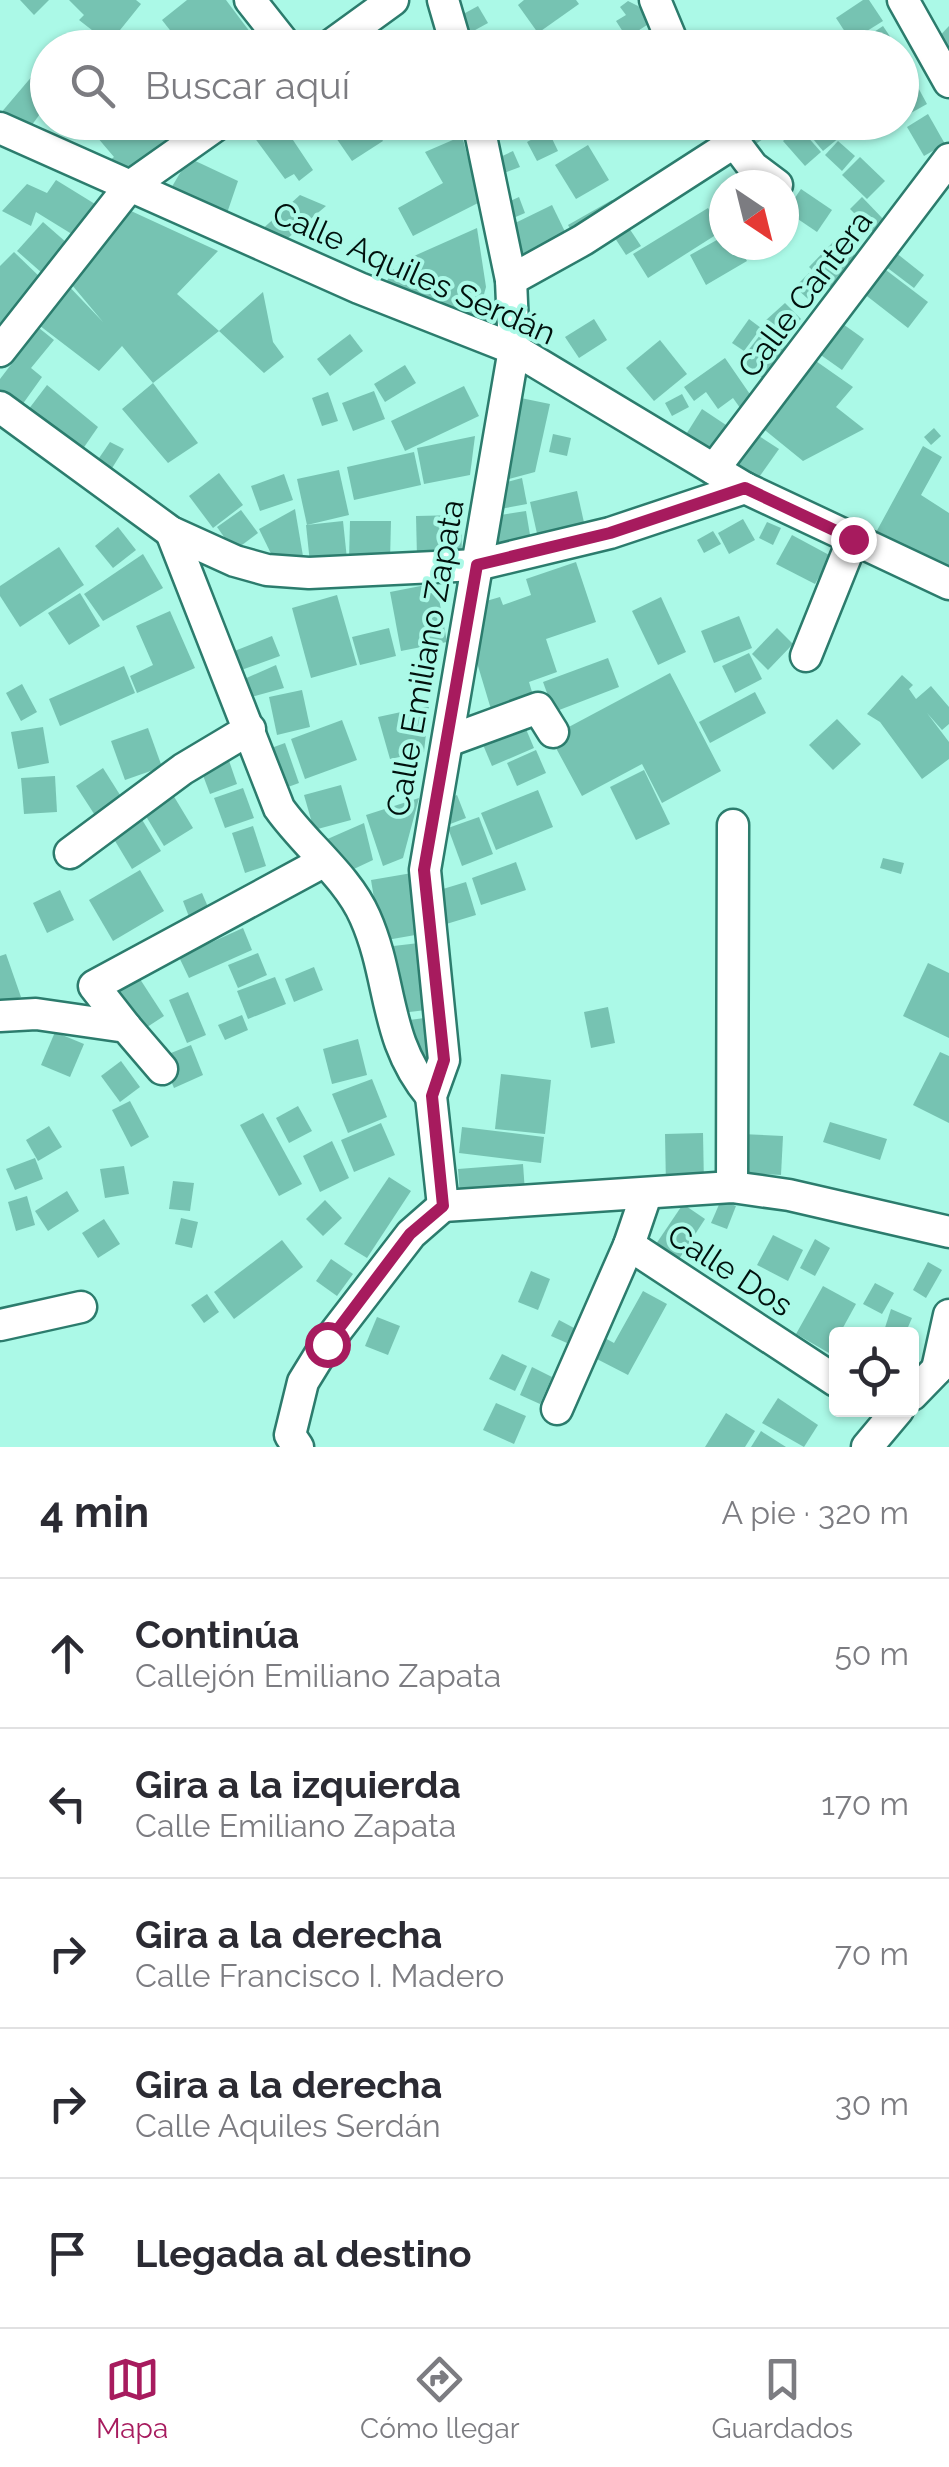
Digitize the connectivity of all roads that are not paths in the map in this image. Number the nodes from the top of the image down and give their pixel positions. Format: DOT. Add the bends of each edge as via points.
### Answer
graph roads {
  1 [pos="250,0"];
  2 [pos="394,0"];
  3 [pos="443,0"];
  4 [pos="655,0"];
  5 [pos="903,0"];
  6 [pos="274,30"];
  7 [pos="352,30"];
  8 [pos="452,30"];
  9 [pos="668,30"];
  10 [pos="949,82"];
  11 [pos="0,128"];
  12 [pos="196,140"];
  13 [pos="482,140"];
  14 [pos="716,140"];
  15 [pos="732,140"];
  16 [pos="949,160"];
  17 [pos="762,170"];
  18 [pos="130,187"];
  19 [pos="511,280"];
  20 [pos="514,348"];
  21 [pos="0,351"];
  22 [pos="0,406"];
  23 [pos="714,469"];
  24 [pos="745,488"];
  25 [pos="171,532"];
  26 [pos="853,539"];
  27 [pos="477,565"];
  28 [pos="949,584"];
  29 [pos="806,656"];
  30 [pos="250,729"];
  31 [pos="553,732"];
  32 [pos="448,741"];
  33 [pos="733,825"];
  34 [pos="70,853"];
  35 [pos="322,862"];
  36 [pos="3,1021"];
  37 [pos="126,1027"];
  38 [pos="162,1069"];
  39 [pos="432,1096"];
  40 [pos="732,1187"];
  41 [pos="646,1195"];
  42 [pos="443,1206"];
  43 [pos="949,1232"];
  44 [pos="629,1245"];
  45 [pos="81,1306"];
  46 [pos="949,1315"];
  47 [pos="0,1325"];
  48 [pos="943,1363"];
  49 [pos="829,1376"];
  50 [pos="919,1385"];
  51 [pos="556,1409"];
  52 [pos="889,1417"];
  53 [pos="294,1441"];
  54 [pos="867,1447"];
  1 -- 6 [label="street"];
  2 -- 7 [label="street"];
  3 -- 8 [label="street"];
  4 -- 9 [label="street"];
  5 -- 10 [label="street"];
  11 -- 18 [label="street, Calle Aquiles Serdán"];
  12 -- 18 [label="street"];
  13 -- 19 [label="street, Calle Emiliano Zapata"];
  14 -- 19 [label="street" via="583,240"];
  15 -- 17 [label="street"];
  16 -- 23 [label="street, Calle Cantera"];
  18 -- 20 [label="street, Calle Aquiles Serdán"];
  18 -- 21 [label="street"];
  19 -- 20 [label="street, Calle Emiliano Zapata"];
  20 -- 23 [label="street, Calle Aquiles Serdán"];
  20 -- 27 [label="street, Calle Emiliano Zapata"];
  22 -- 25 [label="street"];
  23 -- 24 [label="street, Calle Aquiles Serdán"];
  24 -- 26 [label="street, Calle Aquiles Serdán"];
  24 -- 27 [label="street" via="610,533"];
  25 -- 27 [label="street" via="267,570"];
  25 -- 30 [label="street"];
  26 -- 28 [label="street, Calle Aquiles Serdán"];
  26 -- 29 [label="street"];
  27 -- 32 [label="street, Calle Emiliano Zapata"];
  30 -- 34 [label="street"];
  30 -- 35 [label="street" via="279,808"];
  31 -- 32 [label="street" via="538,708"];
  32 -- 39 [label="street, Calle Emiliano Zapata" via="424,870 444,1060"];
  33 -- 40 [label="street"];
  35 -- 37 [label="street" via="94,986"];
  35 -- 39 [label="street" via="354,895 367,920 398,1045"];
  36 -- 37 [label="street" via="36,1014"];
  37 -- 38 [label="street"];
  39 -- 42 [label="street, Calle Emiliano Zapata"];
  40 -- 41 [label="street"];
  40 -- 43 [label="street"];
  41 -- 42 [label="street"];
  41 -- 44 [label="street, Calle Dos"];
  42 -- 53 [label="street" via="410,1234 327,1344 303,1382"];
  44 -- 49 [label="street, Calle Dos"];
  44 -- 51 [label="street"];
  45 -- 47 [label="street"];
  46 -- 48 [label="street"];
  48 -- 50 [label="street"];
  52 -- 54 [label="street"];
}
